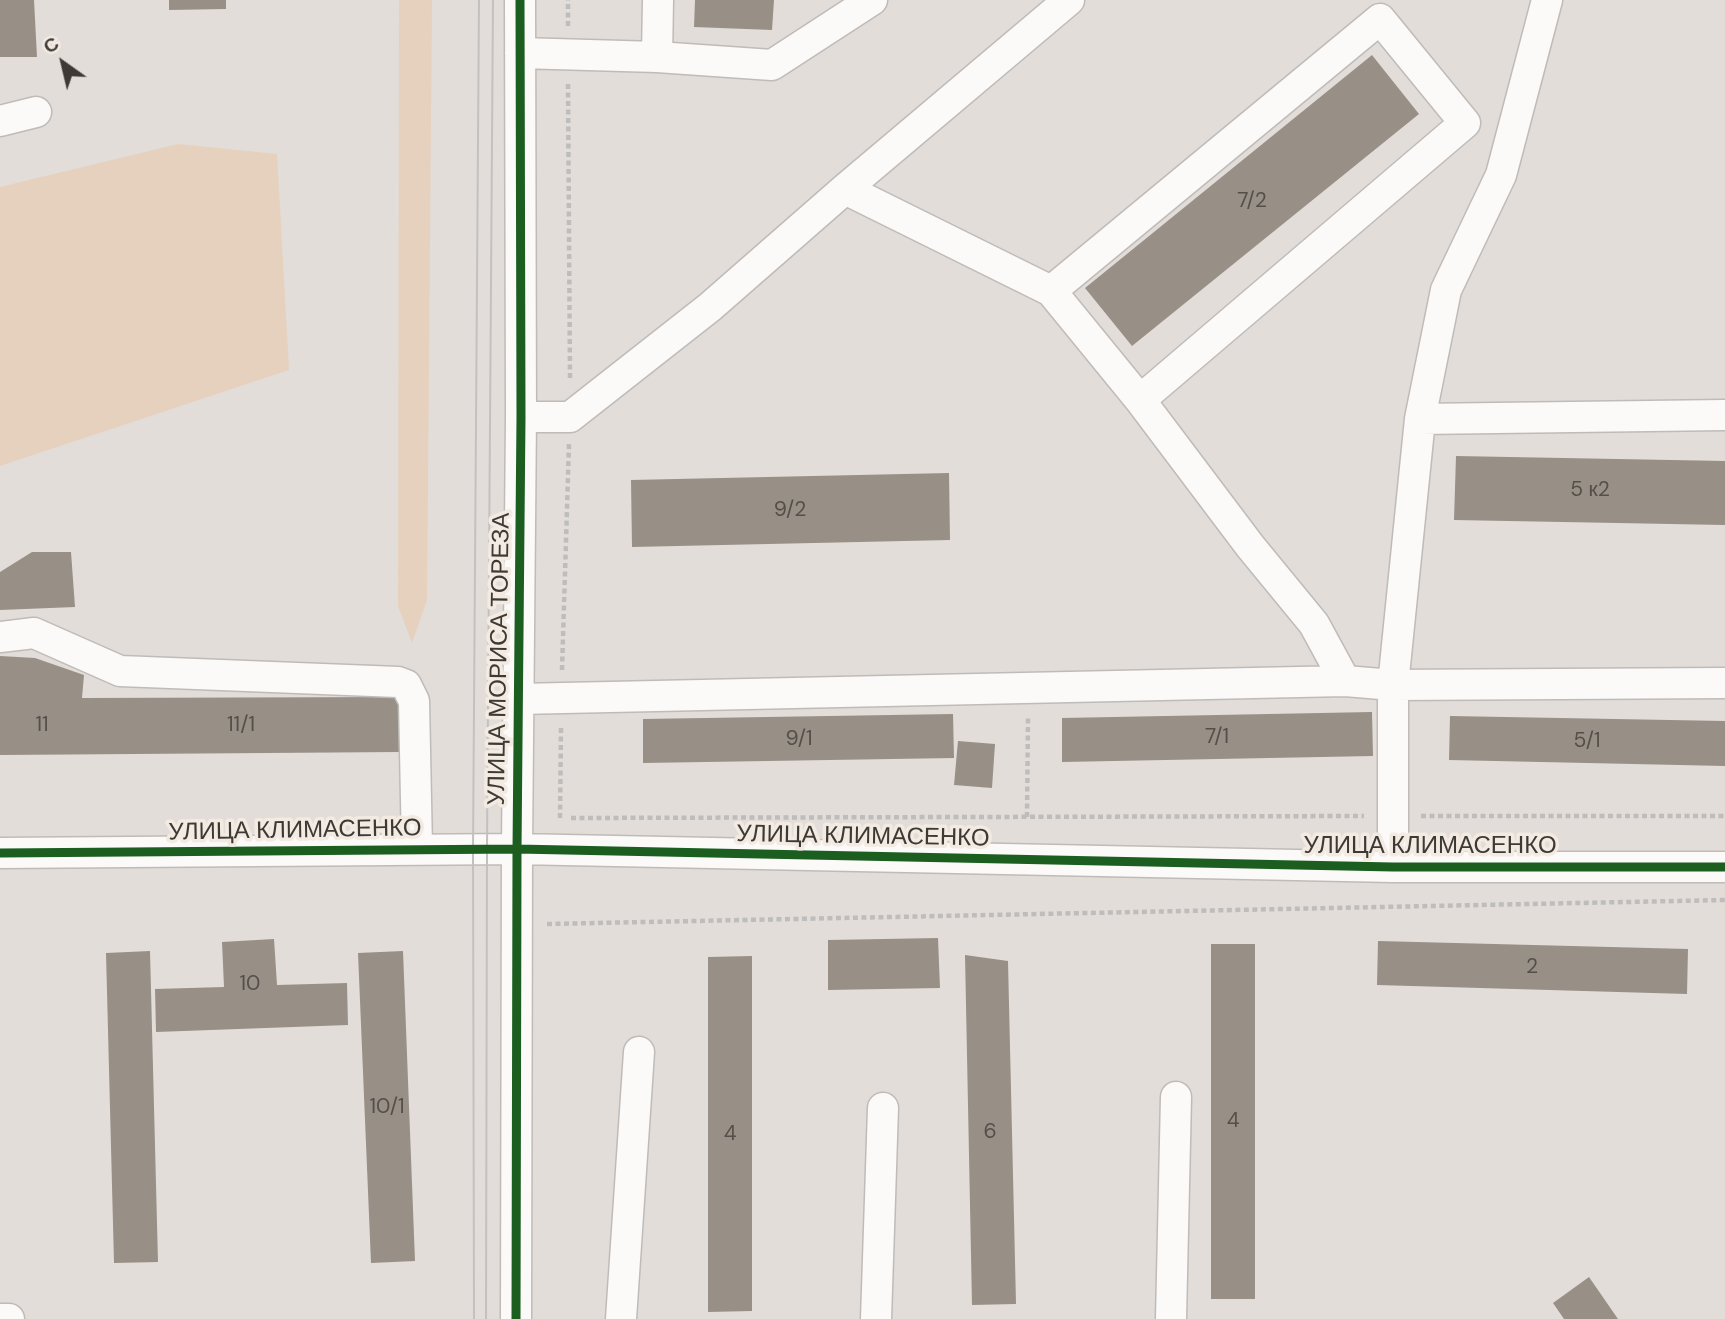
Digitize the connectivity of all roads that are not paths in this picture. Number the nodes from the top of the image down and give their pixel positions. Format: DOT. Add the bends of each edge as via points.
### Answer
graph roads {
  1 [pos="520,0"];
  2 [pos="658,0"];
  3 [pos="872,0"];
  4 [pos="1069,0"];
  5 [pos="1547,0"];
  6 [pos="520,53"];
  7 [pos="657,57"];
  8 [pos="36,111"];
  9 [pos="0,121"];
  10 [pos="845,189"];
  11 [pos="1051,291"];
  12 [pos="1140,400"];
  13 [pos="1725,415"];
  14 [pos="521,417"];
  15 [pos="1420,419"];
  16 [pos="0,637"];
  17 [pos="1345,681"];
  18 [pos="1725,683"];
  19 [pos="1394,685"];
  20 [pos="518,699"];
  21 [pos="417,849"];
  22 [pos="517,849"];
  23 [pos="0,853"];
  24 [pos="1393,867"];
  25 [pos="1725,867"];
  26 [pos="639,1052"];
  27 [pos="1176,1097"];
  28 [pos="883,1108"];
  29 [pos="1,1319"];
  30 [pos="9,1319"];
  31 [pos="516,1319"];
  32 [pos="621,1319"];
  33 [pos="876,1319"];
  34 [pos="1171,1319"];
  1 -- 6 [label="street, УЛИЦА МОРИСА ТОРЕЗА"];
  2 -- 7 [label="street"];
  3 -- 7 [label="street" via="772,65"];
  4 -- 10 [label="street"];
  5 -- 15 [label="street" via="1501,175 1446,290"];
  6 -- 7 [label="street"];
  6 -- 14 [label="street, УЛИЦА МОРИСА ТОРЕЗА"];
  8 -- 9 [label="street"];
  10 -- 11 [label="street"];
  10 -- 14 [label="street" via="710,307 570,417"];
  11 -- 12 [label="street"];
  11 -- 12 [label="street" via="1380,19 1465,123"];
  12 -- 17 [label="street" via="1314,624"];
  13 -- 15 [label="street"];
  14 -- 20 [label="street, УЛИЦА МОРИСА ТОРЕЗА"];
  15 -- 19 [label="street"];
  16 -- 21 [label="street" via="34,633 120,671 406,685 414,701"];
  17 -- 19 [label="street"];
  17 -- 20 [label="street"];
  18 -- 19 [label="street"];
  19 -- 24 [label="street"];
  20 -- 22 [label="street, УЛИЦА МОРИСА ТОРЕЗА"];
  21 -- 22 [label="street, УЛИЦА КЛИМАСЕНКО"];
  21 -- 23 [label="street, УЛИЦА КЛИМАСЕНКО"];
  22 -- 24 [label="street, УЛИЦА КЛИМАСЕНКО"];
  22 -- 31 [label="street, УЛИЦА МОРИСА ТОРЕЗА"];
  24 -- 25 [label="street, УЛИЦА КЛИМАСЕНКО"];
  26 -- 32 [label="street"];
  27 -- 34 [label="street"];
  28 -- 33 [label="street"];
  29 -- 30 [label="street"];
}
